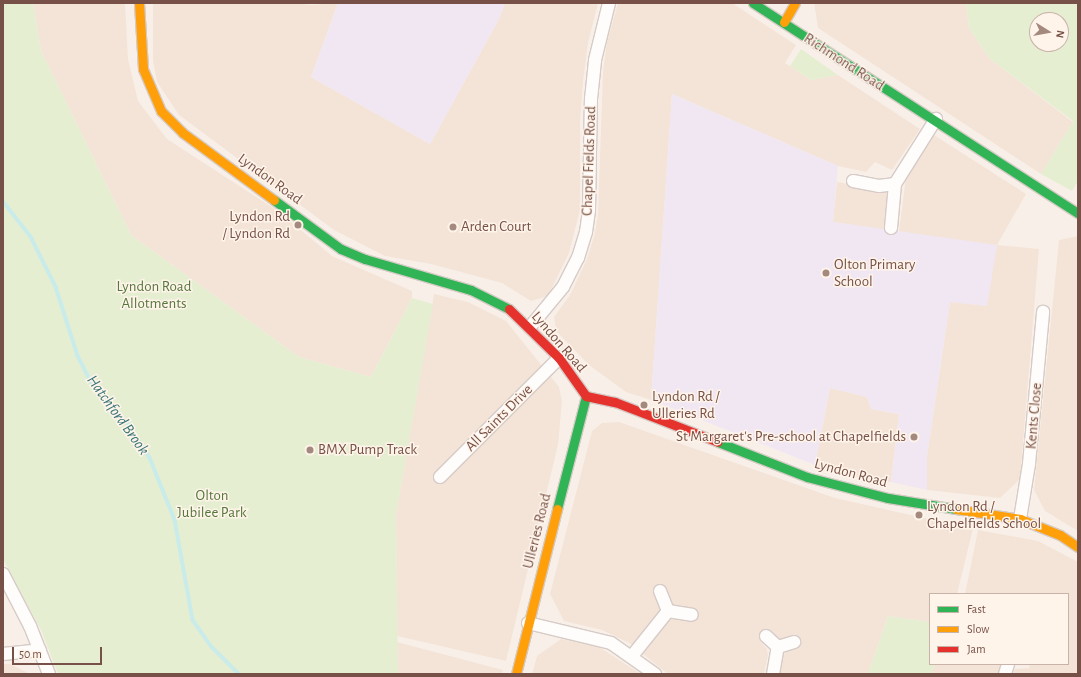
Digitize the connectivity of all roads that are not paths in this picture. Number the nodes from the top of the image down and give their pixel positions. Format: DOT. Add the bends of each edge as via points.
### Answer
graph roads {
  1 [pos="139,3"];
  2 [pos="609,3"];
  3 [pos="753,3"];
  4 [pos="795,3"];
  5 [pos="784,22"];
  6 [pos="936,119"];
  7 [pos="853,181"];
  8 [pos="895,184"];
  9 [pos="1078,213"];
  10 [pos="891,228"];
  11 [pos="1043,312"];
  12 [pos="530,327"];
  13 [pos="558,358"];
  14 [pos="586,396"];
  15 [pos="440,477"];
  16 [pos="1020,519"];
  17 [pos="1078,547"];
  18 [pos="3,574"];
  19 [pos="660,591"];
  20 [pos="668,611"];
  21 [pos="692,615"];
  22 [pos="528,622"];
  23 [pos="766,636"];
  24 [pos="794,642"];
  25 [pos="778,647"];
  26 [pos="40,650"];
  27 [pos="3,654"];
  28 [pos="632,656"];
  29 [pos="50,674"];
  30 [pos="516,674"];
  31 [pos="655,674"];
  32 [pos="773,674"];
  1 -- 12 [label="street, Lyndon Road" via="143,69 148,88 161,112 183,133 341,249 365,259 471,290 505,305"];
  2 -- 12 [label="street, Chapel Fields Road" via="595,60 591,99 589,210 586,232 578,258 563,287"];
  3 -- 5 [label="street, Richmond Road"];
  4 -- 5 [label="street"];
  5 -- 6 [label="street, Richmond Road"];
  6 -- 8 [label="street"];
  6 -- 9 [label="street, Richmond Road"];
  7 -- 8 [label="street" via="879,186"];
  8 -- 10 [label="street"];
  11 -- 16 [label="street, Kents Close" via="1029,464"];
  12 -- 13 [label="street, Lyndon Road"];
  13 -- 14 [label="street, Lyndon Road"];
  13 -- 15 [label="street, All Saints Drive"];
  14 -- 16 [label="street, Lyndon Road" via="615,402 808,477 842,487 928,506"];
  14 -- 22 [label="street, Ulleries Road"];
  16 -- 17 [label="street, Lyndon Road" via="1060,535"];
  18 -- 26 [label="street"];
  19 -- 20 [label="street"];
  20 -- 21 [label="street"];
  20 -- 28 [label="street"];
  22 -- 28 [label="street" via="611,643"];
  22 -- 30 [label="street, Ulleries Road"];
  23 -- 25 [label="street"];
  24 -- 25 [label="street"];
  25 -- 32 [label="street"];
  26 -- 27 [label="street"];
  26 -- 29 [label="street"];
  28 -- 31 [label="street"];
}
